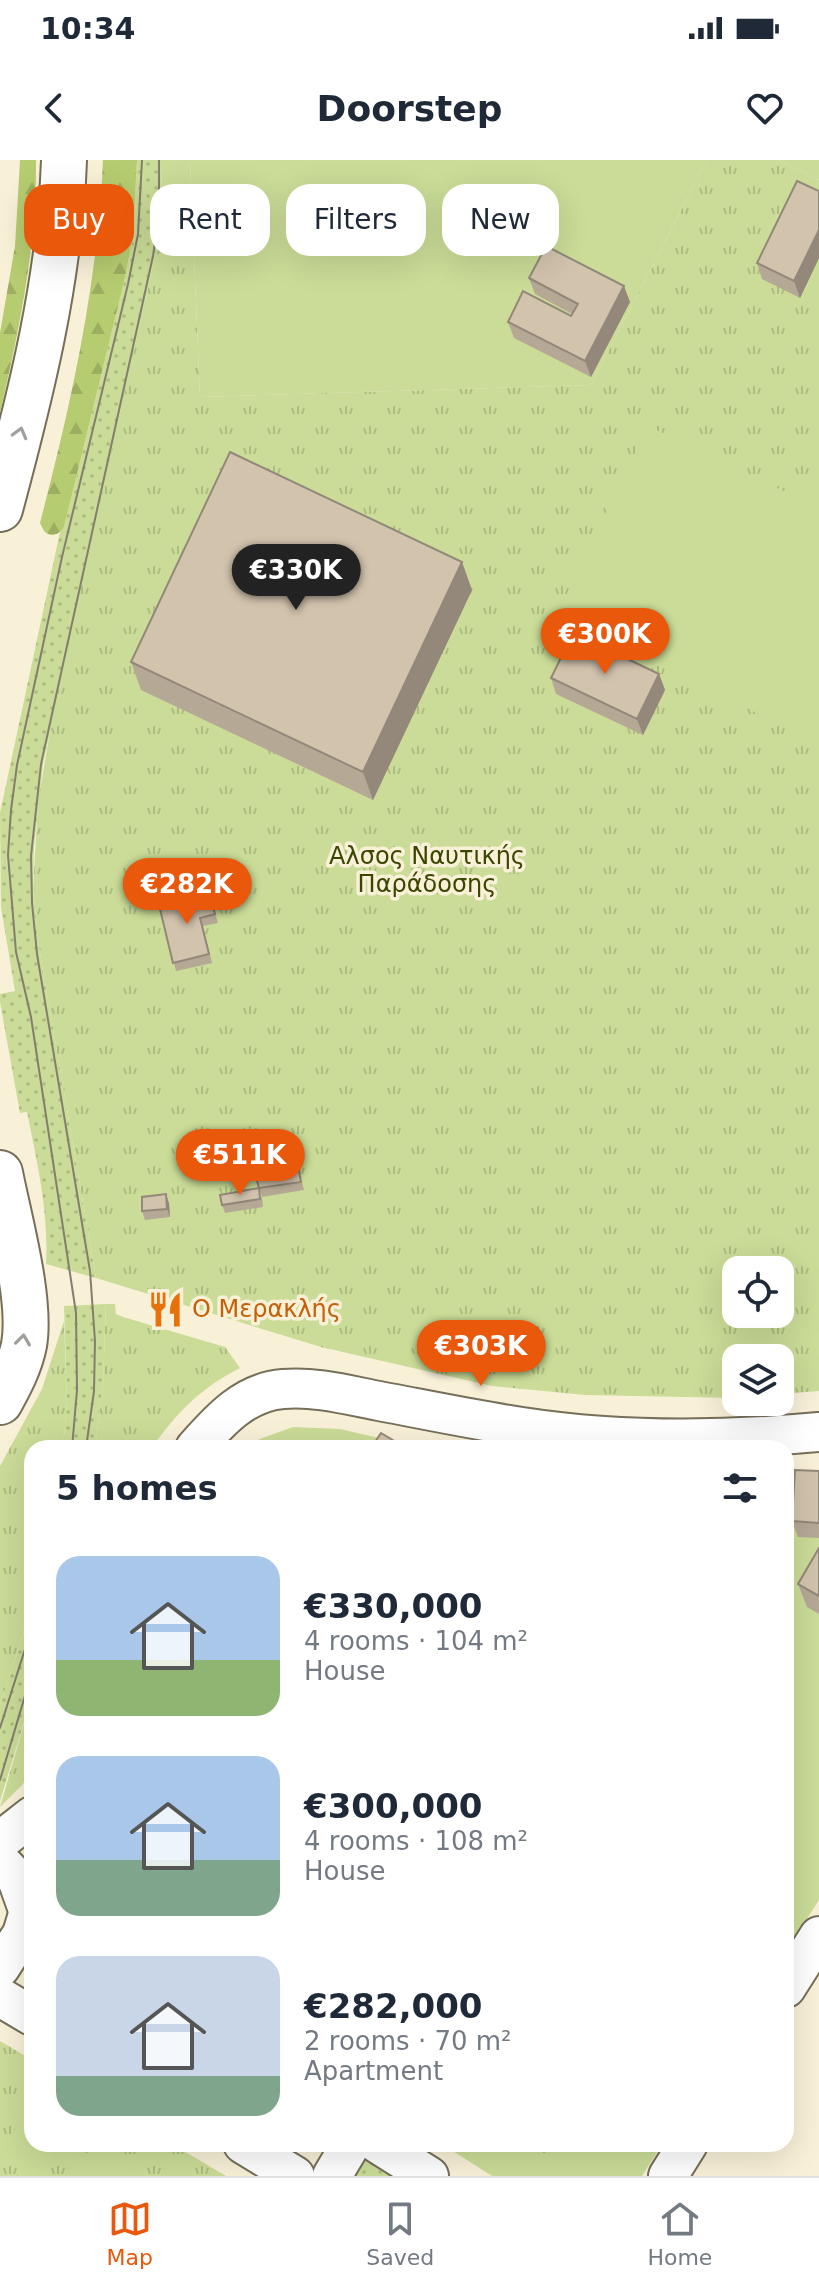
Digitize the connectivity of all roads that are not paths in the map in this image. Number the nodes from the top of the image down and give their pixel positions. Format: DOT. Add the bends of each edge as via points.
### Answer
graph roads {
  1 [pos="64,160"];
  2 [pos="0,509"];
  3 [pos="0,1173"];
  4 [pos="0,1402"];
  5 [pos="819,1432"];
  6 [pos="203,1440"];
  7 [pos="24,1822"];
  8 [pos="0,1841"];
  9 [pos="0,1861"];
  10 [pos="24,1896"];
  11 [pos="24,1928"];
  12 [pos="819,1936"];
  13 [pos="0,1968"];
  14 [pos="794,1975"];
  15 [pos="0,1997"];
  16 [pos="24,2011"];
  17 [pos="256,2152"];
  18 [pos="346,2152"];
  19 [pos="391,2152"];
  20 [pos="683,2152"];
  21 [pos="295,2176"];
  22 [pos="332,2176"];
  23 [pos="429,2176"];
  24 [pos="668,2176"];
  2 -- 1 [label="highway, one-way" via="42,342 62,210"];
  4 -- 3 [label="highway, one-way" via="25,1343 25,1309"];
  5 -- 6 [label="street" via="745,1438 595,1436 340,1393 282,1389 231,1410"];
  7 -- 8 [label="street"];
  9 -- 10 [label="street"];
  11 -- 13 [label="street"];
  12 -- 14 [label="street"];
  15 -- 16 [label="street"];
  17 -- 21 [label="street"];
  18 -- 22 [label="street"];
  19 -- 23 [label="street"];
  20 -- 24 [label="street"];
}
